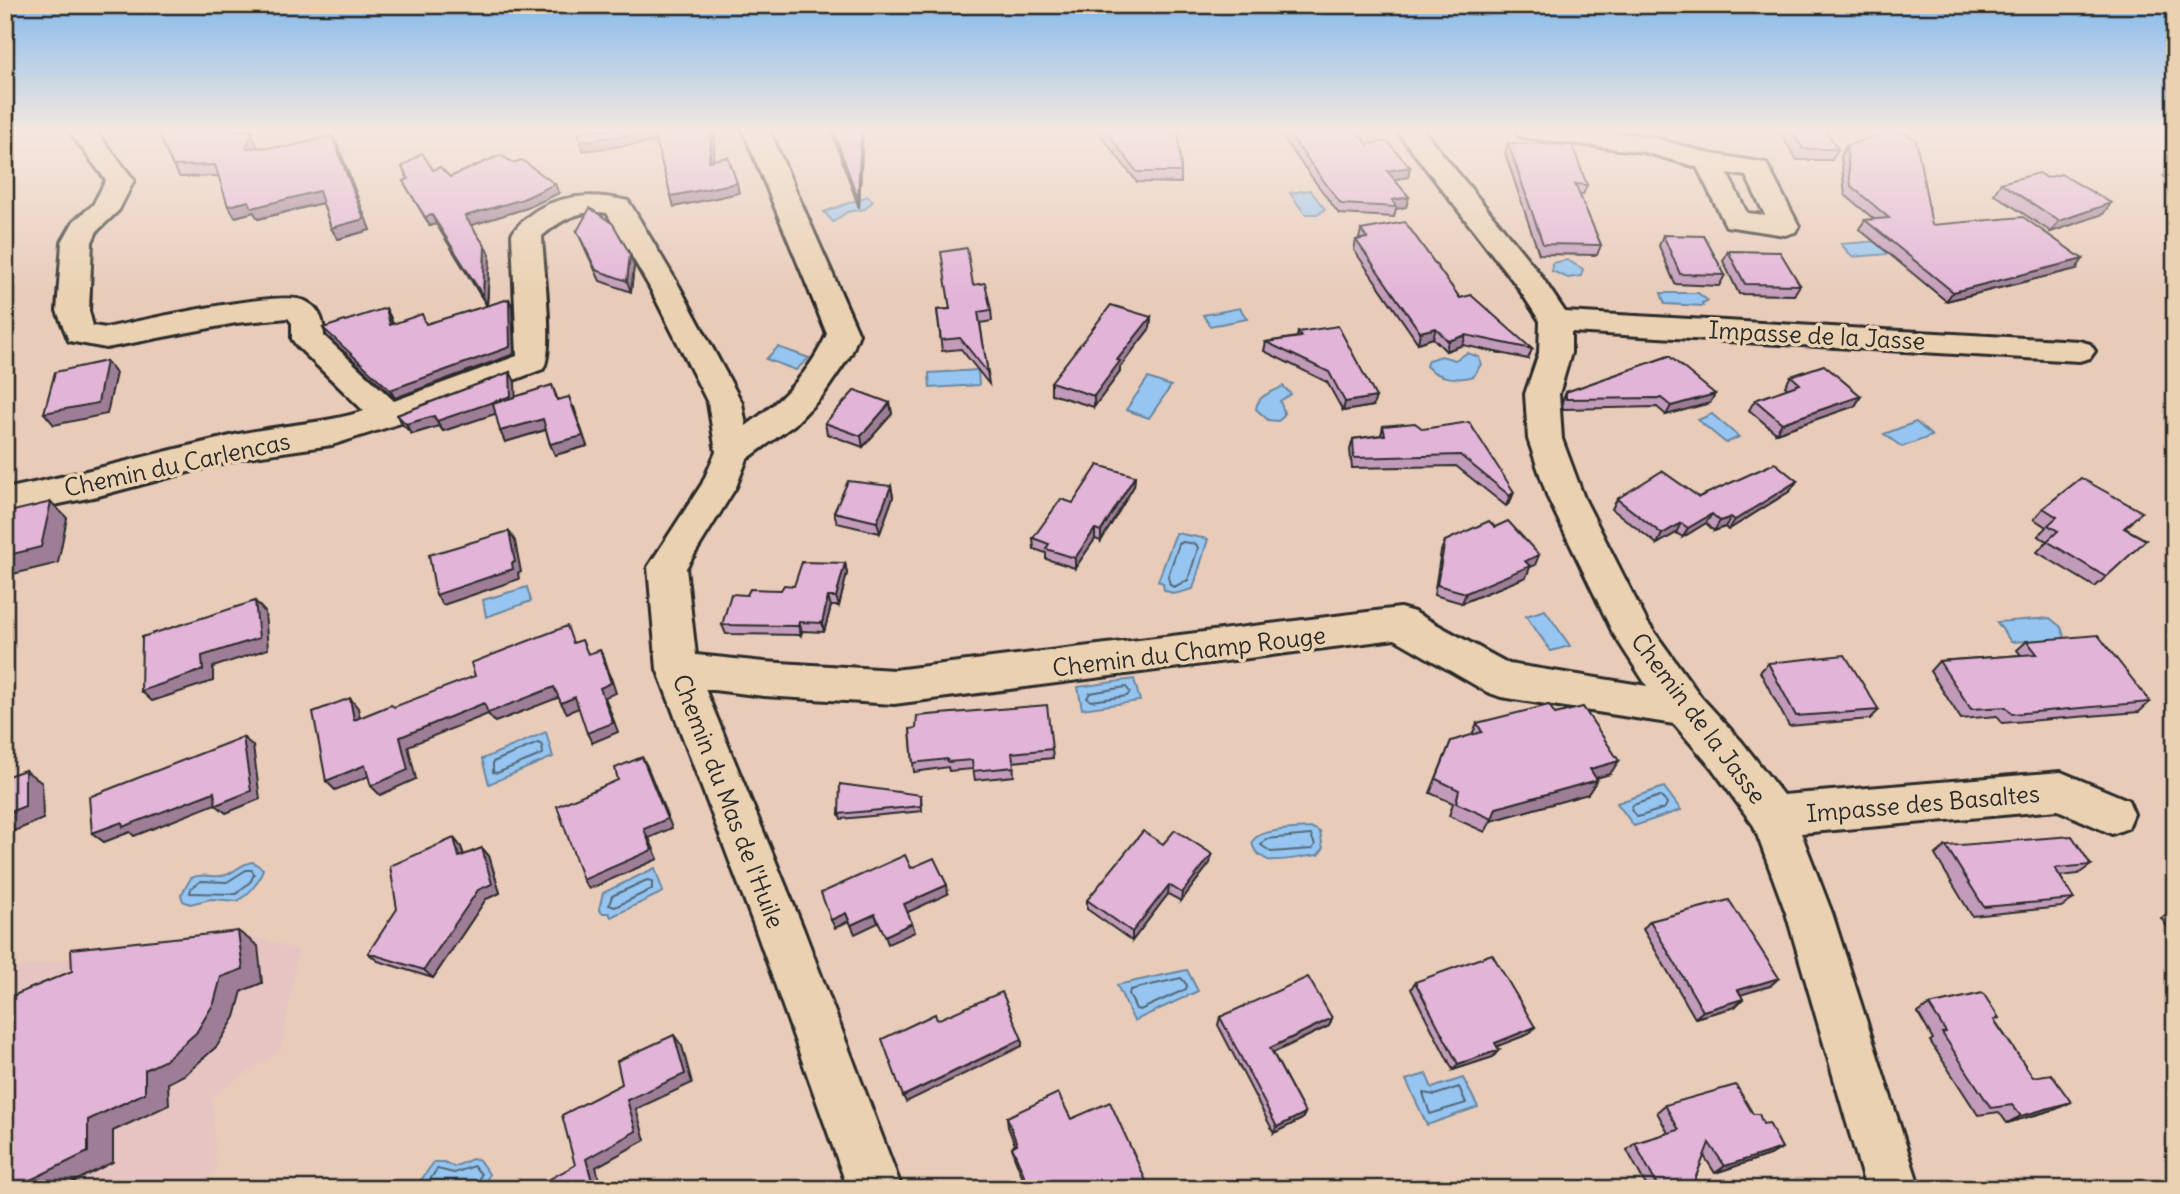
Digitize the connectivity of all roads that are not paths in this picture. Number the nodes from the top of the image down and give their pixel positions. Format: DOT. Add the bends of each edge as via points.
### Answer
graph roads {
  1 [pos="117,186"];
  2 [pos="780,186"];
  3 [pos="1453,186"];
  4 [pos="1556,321"];
  5 [pos="2078,351"];
  6 [pos="389,415"];
  7 [pos="733,452"];
  8 [pos="5,502"];
  9 [pos="677,669"];
  10 [pos="1686,709"];
  11 [pos="2112,814"];
  12 [pos="1772,816"];
  13 [pos="875,1189"];
  14 [pos="1893,1189"];
  1 -- 6 [label="street" via="105,210 84,227 77,242 73,311 80,334 106,338 236,313 295,308 308,320 308,339"];
  2 -- 7 [label="street" via="843,334 834,358 789,413"];
  3 -- 4 [label="street"];
  4 -- 5 [label="street, Impasse de la Jasse"];
  4 -- 10 [label="street, Chemin de la Jasse" via="1555,353 1542,394 1545,439 1566,498 1633,633"];
  6 -- 7 [label="street" via="532,362 527,234 568,206 594,200 618,207 664,286 725,403"];
  6 -- 8 [label="street, Chemin du Carlencas" via="332,433 241,446"];
  7 -- 9 [label="street, Chemin du Mas de l'Huile" via="718,487 667,567"];
  9 -- 10 [label="street, Chemin du Champ Rouge" via="894,687 1400,623 1501,680"];
  9 -- 13 [label="street, Chemin du Mas de l'Huile"];
  10 -- 12 [label="street, Chemin de la Jasse"];
  11 -- 12 [label="street, Impasse des Basaltes" via="2061,791"];
  12 -- 14 [label="street, Chemin de la Jasse" via="1810,913"];
}
